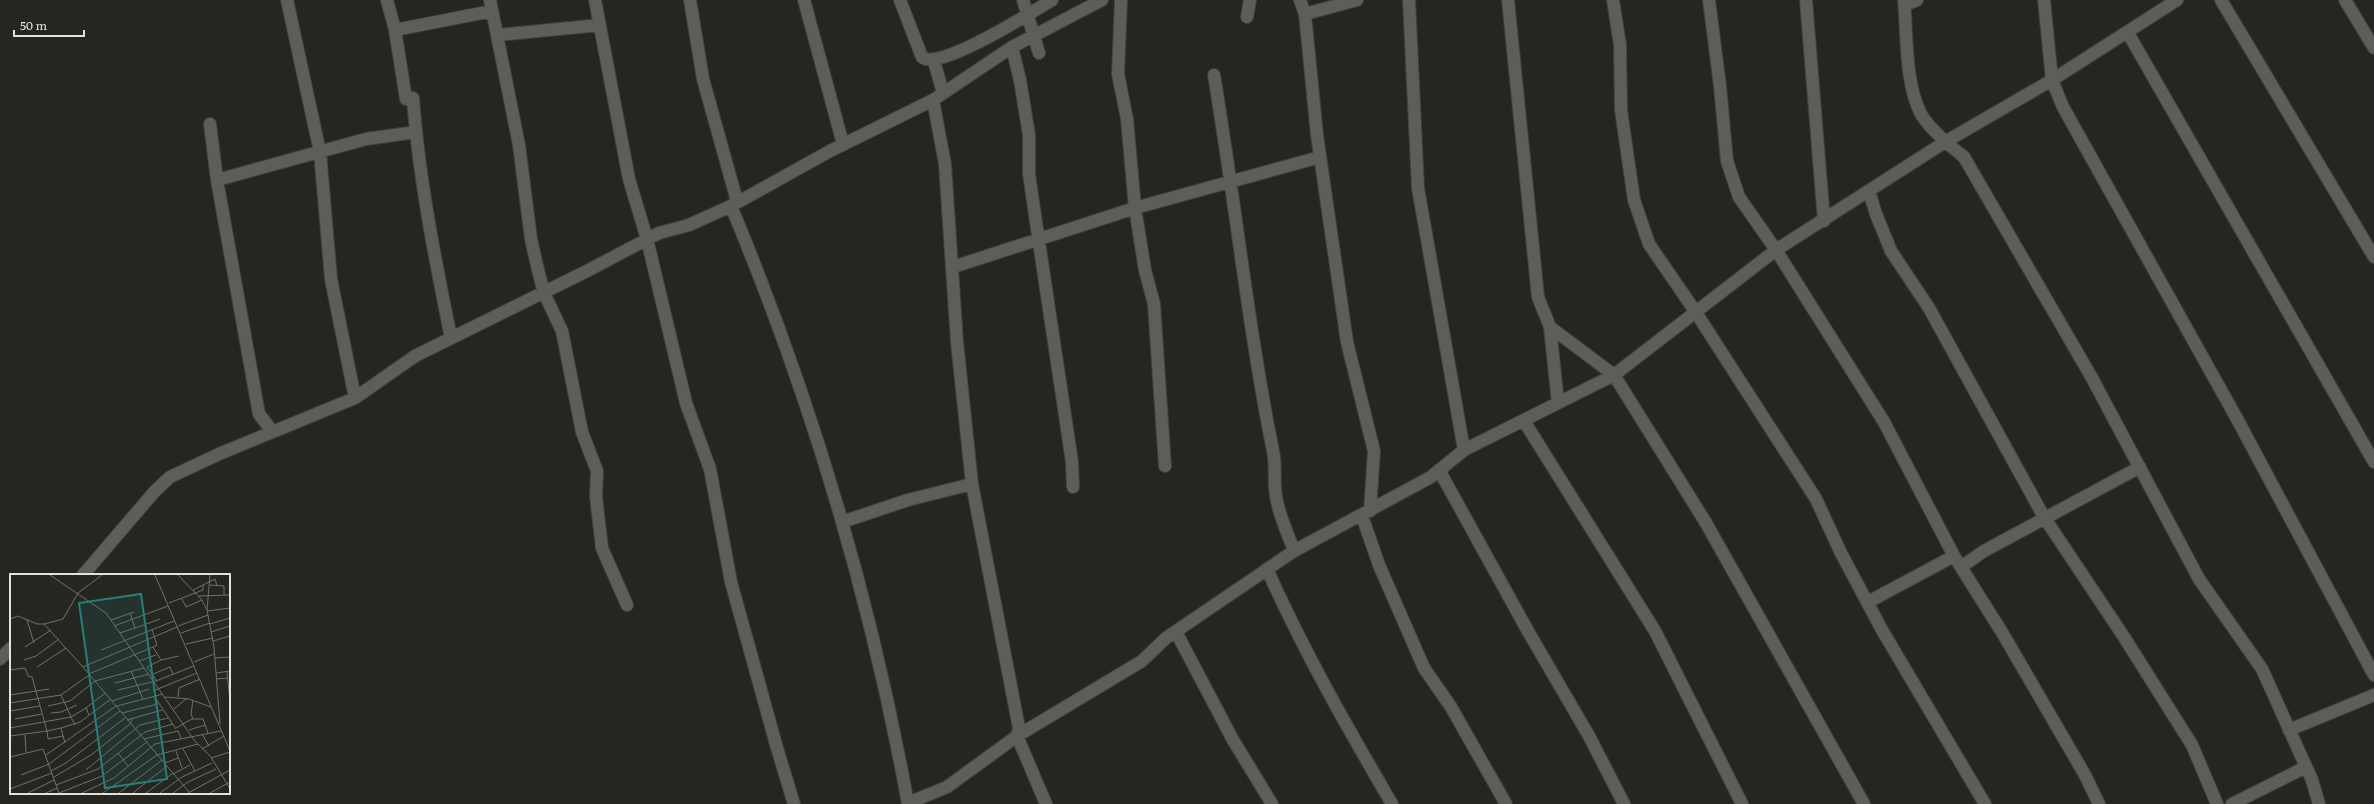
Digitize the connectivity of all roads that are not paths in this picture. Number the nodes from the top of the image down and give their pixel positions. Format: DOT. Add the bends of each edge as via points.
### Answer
graph roads {
  1 [pos="287,0"];
  2 [pos="387,0"];
  3 [pos="595,0"];
  4 [pos="690,0"];
  5 [pos="804,0"];
  6 [pos="900,0"];
  7 [pos="1024,0"];
  8 [pos="1052,0"];
  9 [pos="1102,0"];
  10 [pos="1121,0"];
  11 [pos="1250,0"];
  12 [pos="1300,0"];
  13 [pos="1357,0"];
  14 [pos="1410,0"];
  15 [pos="1508,0"];
  16 [pos="1614,0"];
  17 [pos="1709,0"];
  18 [pos="1806,0"];
  19 [pos="1917,0"];
  20 [pos="2044,0"];
  21 [pos="2221,0"];
  22 [pos="2346,0"];
  23 [pos="2174,1"];
  24 [pos="1905,2"];
  25 [pos="1081,5"];
  26 [pos="491,6"];
  27 [pos="1027,14"];
  28 [pos="1304,14"];
  29 [pos="1247,17"];
  30 [pos="600,25"];
  31 [pos="395,30"];
  32 [pos="2128,33"];
  33 [pos="497,35"];
  34 [pos="1035,35"];
  35 [pos="1012,47"];
  36 [pos="2374,48"];
  37 [pos="934,60"];
  38 [pos="1214,75"];
  39 [pos="2052,80"];
  40 [pos="943,93"];
  41 [pos="933,100"];
  42 [pos="210,124"];
  43 [pos="416,132"];
  44 [pos="1945,142"];
  45 [pos="843,144"];
  46 [pos="320,152"];
  47 [pos="1320,157"];
  48 [pos="217,180"];
  49 [pos="1232,181"];
  50 [pos="1869,191"];
  51 [pos="731,206"];
  52 [pos="1135,208"];
  53 [pos="1824,221"];
  54 [pos="647,239"];
  55 [pos="1038,241"];
  56 [pos="1776,250"];
  57 [pos="2374,257"];
  58 [pos="953,267"];
  59 [pos="544,293"];
  60 [pos="1695,311"];
  61 [pos="1550,327"];
  62 [pos="451,338"];
  63 [pos="1614,375"];
  64 [pos="355,398"];
  65 [pos="1558,403"];
  66 [pos="1524,421"];
  67 [pos="272,432"];
  68 [pos="1464,450"];
  69 [pos="2374,462"];
  70 [pos="1165,466"];
  71 [pos="2140,466"];
  72 [pos="1439,470"];
  73 [pos="972,484"];
  74 [pos="1073,487"];
  75 [pos="1366,514"];
  76 [pos="2044,517"];
  77 [pos="842,522"];
  78 [pos="1294,551"];
  79 [pos="1954,556"];
  80 [pos="1961,567"];
  81 [pos="1267,569"];
  82 [pos="84,574"];
  83 [pos="1868,602"];
  84 [pos="627,605"];
  85 [pos="1176,632"];
  86 [pos="10,649"];
  87 [pos="0,659"];
  88 [pos="2374,673"];
  89 [pos="2374,695"];
  90 [pos="2289,730"];
  91 [pos="1017,736"];
  92 [pos="2306,766"];
  93 [pos="929,800"];
  94 [pos="794,804"];
  95 [pos="908,804"];
  96 [pos="1046,804"];
  97 [pos="1272,804"];
  98 [pos="1392,804"];
  99 [pos="1506,804"];
  100 [pos="1624,804"];
  101 [pos="1742,804"];
  102 [pos="1864,804"];
  103 [pos="1985,804"];
  104 [pos="2099,804"];
  105 [pos="2217,804"];
  106 [pos="2232,804"];
  107 [pos="2319,804"];
  1 -- 46 [label="street"];
  2 -- 31 [label="street"];
  3 -- 30 [label="street"];
  4 -- 51 [label="street" via="703,78 737,201"];
  5 -- 45 [label="street"];
  6 -- 37 [label="street" via="922,57"];
  7 -- 27 [label="street" via="1039,53"];
  8 -- 27 [label="street"];
  9 -- 25 [label="street"];
  10 -- 52 [label="street" via="1118,74 1127,119"];
  11 -- 29 [label="street"];
  12 -- 28 [label="street"];
  13 -- 28 [label="street"];
  14 -- 68 [label="street" via="1418,188"];
  15 -- 61 [label="street" via="1538,297"];
  16 -- 60 [label="street" via="1620,45 1621,110 1634,200 1649,244"];
  17 -- 56 [label="street" via="1727,161 1739,196"];
  18 -- 53 [label="street"];
  19 -- 24 [label="street"];
  20 -- 39 [label="street"];
  21 -- 57 [label="street"];
  22 -- 36 [label="street"];
  23 -- 32 [label="street"];
  24 -- 44 [label="street" via="1911,86 1920,112"];
  25 -- 34 [label="street"];
  26 -- 31 [label="street"];
  26 -- 33 [label="street"];
  27 -- 34 [label="street"];
  27 -- 37 [label="street" via="963,50"];
  28 -- 47 [label="street"];
  30 -- 33 [label="street"];
  30 -- 54 [label="street" via="629,179"];
  31 -- 43 [label="street"];
  32 -- 39 [label="street"];
  32 -- 69 [label="street"];
  33 -- 59 [label="street" via="519,145 531,239"];
  34 -- 35 [label="street"];
  35 -- 40 [label="street"];
  35 -- 55 [label="street" via="1029,135 1029,174"];
  37 -- 40 [label="street"];
  38 -- 49 [label="street"];
  39 -- 44 [label="street"];
  39 -- 88 [label="street" via="2063,107 2236,417"];
  40 -- 41 [label="street"];
  41 -- 45 [label="street"];
  41 -- 58 [label="street" via="945,164"];
  42 -- 48 [label="street"];
  43 -- 46 [label="street" via="366,139"];
  43 -- 62 [label="street"];
  44 -- 50 [label="street"];
  44 -- 71 [label="street" via="1964,157"];
  45 -- 51 [label="street"];
  46 -- 48 [label="street"];
  46 -- 64 [label="street" via="331,279"];
  47 -- 49 [label="street"];
  47 -- 75 [label="street" via="1347,342 1374,451"];
  48 -- 67 [label="street" via="258,414"];
  49 -- 52 [label="street"];
  49 -- 78 [label="street" via="1250,324 1274,452 1277,503"];
  50 -- 53 [label="street"];
  50 -- 76 [label="street" via="1891,250 1933,315"];
  51 -- 54 [label="street" via="689,225 667,230"];
  51 -- 77 [label="street" via="789,352"];
  52 -- 55 [label="street"];
  52 -- 70 [label="street" via="1145,270 1154,304"];
  53 -- 56 [label="street"];
  54 -- 59 [label="street"];
  54 -- 94 [label="street" via="686,403 710,469 731,582 776,748"];
  55 -- 58 [label="street"];
  55 -- 74 [label="street" via="1072,462"];
  56 -- 60 [label="street"];
  56 -- 79 [label="street" via="1884,422"];
  58 -- 73 [label="street" via="957,342"];
  59 -- 62 [label="street"];
  59 -- 84 [label="street" via="562,331 582,432 597,471 596,498 602,548"];
  60 -- 63 [label="street"];
  60 -- 83 [label="street" via="1816,499"];
  61 -- 63 [label="street"];
  61 -- 65 [label="street"];
  62 -- 64 [label="street" via="415,356"];
  63 -- 65 [label="street"];
  63 -- 102 [label="street" via="1706,523"];
  64 -- 67 [label="street"];
  65 -- 66 [label="street"];
  66 -- 68 [label="street"];
  66 -- 101 [label="street" via="1655,631"];
  67 -- 82 [label="street" via="170,477"];
  68 -- 72 [label="street"];
  71 -- 76 [label="street" via="2092,494"];
  71 -- 90 [label="street" via="2199,579 2262,669"];
  72 -- 75 [label="street"];
  72 -- 100 [label="street" via="1521,620 1581,722"];
  73 -- 77 [label="street" via="908,500"];
  73 -- 91 [label="street" via="1019,728"];
  75 -- 78 [label="street"];
  75 -- 99 [label="street" via="1379,565 1424,668 1451,707"];
  76 -- 80 [label="street"];
  76 -- 105 [label="street" via="2124,637 2192,746"];
  77 -- 95 [label="street" via="878,660"];
  78 -- 81 [label="street"];
  79 -- 80 [label="street"];
  79 -- 83 [label="street"];
  80 -- 104 [label="street" via="2003,634 2085,775"];
  81 -- 85 [label="street"];
  81 -- 98 [label="street" via="1296,635 1328,696"];
  83 -- 103 [label="street"];
  85 -- 91 [label="street" via="1142,660"];
  85 -- 97 [label="street" via="1233,740"];
  86 -- 87 [label="street"];
  89 -- 90 [label="street"];
  90 -- 92 [label="street"];
  91 -- 93 [label="street"];
  91 -- 96 [label="street"];
  92 -- 106 [label="street"];
  92 -- 107 [label="street"];
  93 -- 95 [label="street"];
}
